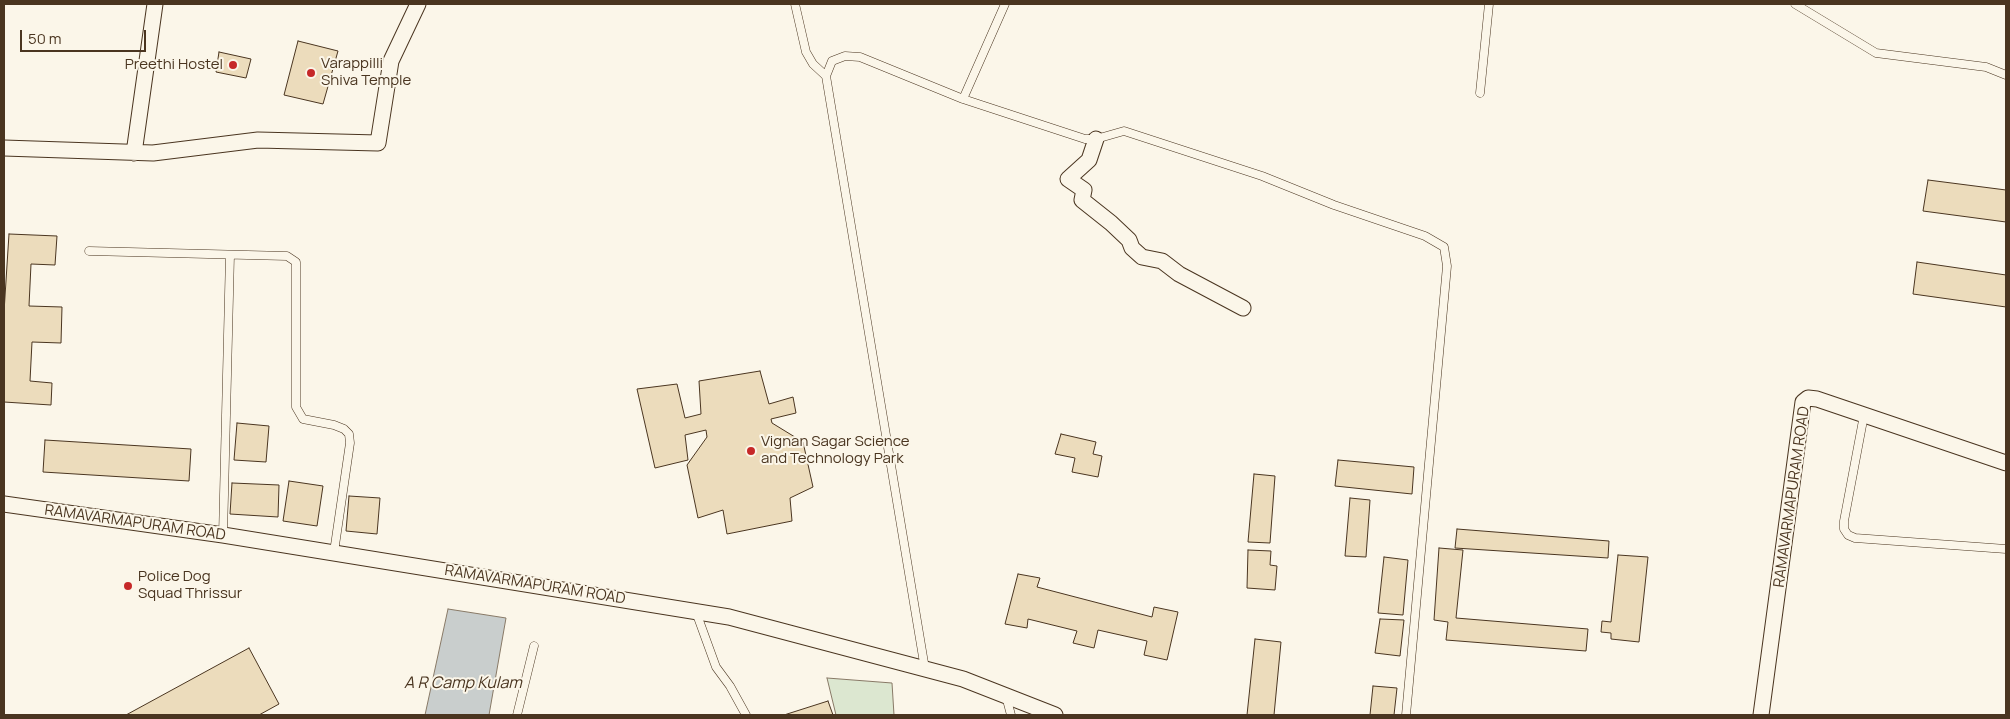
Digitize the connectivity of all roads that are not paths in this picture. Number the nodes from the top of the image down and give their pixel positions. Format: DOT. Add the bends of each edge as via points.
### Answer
graph roads {
  1 [pos="155,4"];
  2 [pos="418,4"];
  3 [pos="795,4"];
  4 [pos="1005,4"];
  5 [pos="1489,4"];
  6 [pos="1795,4"];
  7 [pos="2006,74"];
  8 [pos="826,76"];
  9 [pos="1480,94"];
  10 [pos="963,98"];
  11 [pos="1096,139"];
  12 [pos="4,148"];
  13 [pos="134,153"];
  14 [pos="89,251"];
  15 [pos="230,255"];
  16 [pos="1243,308"];
  17 [pos="1864,415"];
  18 [pos="2006,464"];
  19 [pos="4,504"];
  20 [pos="223,535"];
  21 [pos="2006,549"];
  22 [pos="334,552"];
  23 [pos="696,612"];
  24 [pos="534,646"];
  25 [pos="925,669"];
  26 [pos="1006,694"];
  27 [pos="517,715"];
  28 [pos="746,715"];
  29 [pos="1011,715"];
  30 [pos="1055,715"];
  31 [pos="1406,715"];
  32 [pos="1761,715"];
  1 -- 13 [label="street"];
  2 -- 13 [label="street" via="391,61 378,143 258,140"];
  3 -- 8 [label="lane" via="806,52"];
  4 -- 10 [label="lane"];
  5 -- 9 [label="lane"];
  6 -- 7 [label="lane" via="1876,53 1986,67"];
  8 -- 10 [label="lane" via="832,62 845,56 860,57"];
  8 -- 25 [label="lane"];
  10 -- 11 [label="lane" via="1084,139"];
  11 -- 16 [label="street" via="1089,160 1068,179 1084,190 1082,200 1117,228 1142,257 1162,261 1179,274"];
  11 -- 31 [label="lane" via="1124,131 1262,176 1425,236 1444,247 1447,266"];
  12 -- 13 [label="street"];
  14 -- 15 [label="lane"];
  15 -- 20 [label="lane"];
  15 -- 22 [label="lane" via="287,256 296,262 296,407 303,419 334,425 349,434"];
  17 -- 18 [label="street, RAMAVARMAPURAM ROAD"];
  17 -- 21 [label="lane" via="1844,521 1848,535"];
  17 -- 32 [label="street, RAMAVARMAPURAM ROAD" via="1816,399 1808,398 1802,406"];
  19 -- 20 [label="street, RAMAVARMAPURAM ROAD"];
  20 -- 22 [label="street, RAMAVARMAPURAM ROAD"];
  22 -- 23 [label="street, RAMAVARMAPURAM ROAD"];
  23 -- 25 [label="street, RAMAVARMAPURAM ROAD" via="729,617"];
  23 -- 28 [label="lane" via="716,667"];
  24 -- 27 [label="lane"];
  25 -- 26 [label="street, RAMAVARMAPURAM ROAD"];
  26 -- 29 [label="lane"];
  26 -- 30 [label="street, RAMAVARMAPURAM ROAD"];
}
